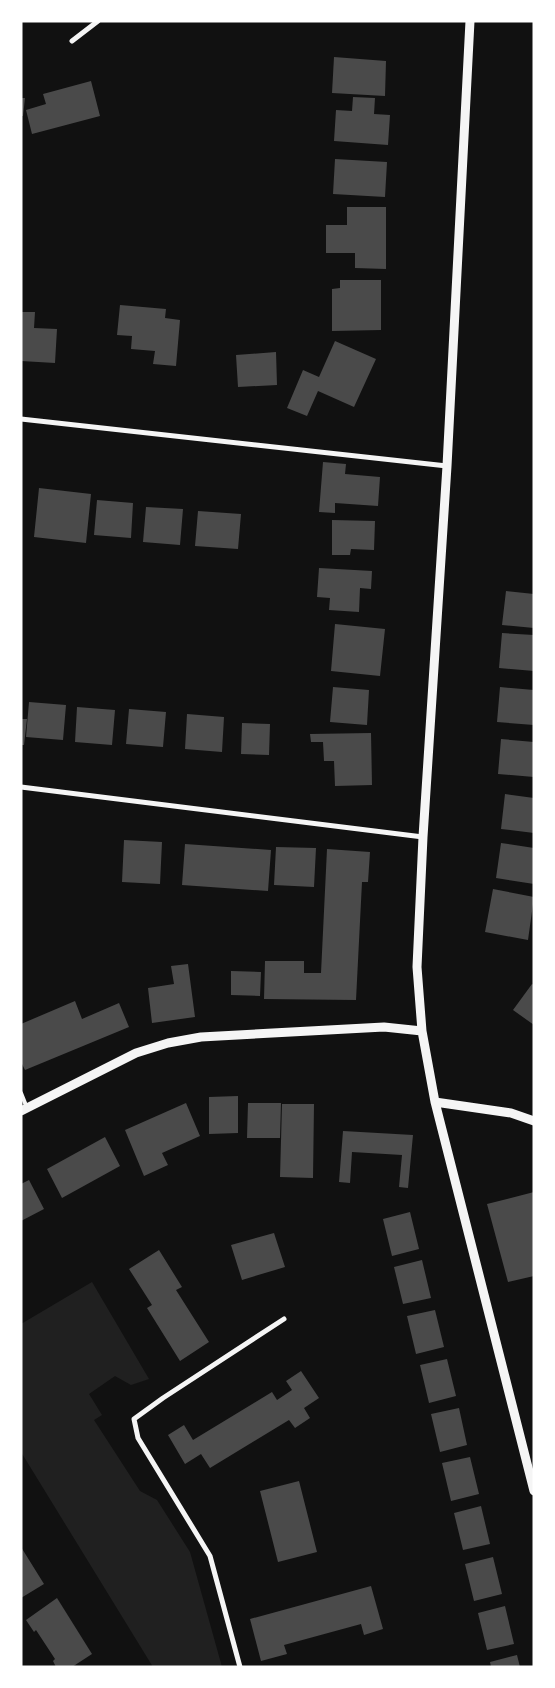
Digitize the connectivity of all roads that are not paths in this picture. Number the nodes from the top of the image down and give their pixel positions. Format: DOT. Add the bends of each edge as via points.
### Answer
graph roads {
  1 [pos="98,21"];
  2 [pos="463,21"];
  3 [pos="470,21"];
  4 [pos="72,40"];
  5 [pos="21,419"];
  6 [pos="447,466"];
  7 [pos="21,787"];
  8 [pos="424,837"];
  9 [pos="422,1031"];
  10 [pos="21,1093"];
  11 [pos="435,1102"];
  12 [pos="24,1110"];
  13 [pos="534,1121"];
  14 [pos="284,1320"];
  15 [pos="534,1491"];
  16 [pos="240,1667"];
  1 -- 4 [label="street"];
  2 -- 3 [label="street"];
  3 -- 6 [label="street"];
  5 -- 6 [label="street"];
  6 -- 8 [label="street"];
  7 -- 8 [label="street"];
  8 -- 9 [label="street" via="417,966"];
  9 -- 11 [label="street"];
  9 -- 12 [label="street" via="384,1027 201,1037 168,1043 136,1054"];
  10 -- 12 [label="lane"];
  11 -- 13 [label="street" via="511,1113"];
  11 -- 15 [label="street"];
  14 -- 16 [label="street" via="134,1419 138,1438 210,1556"];
}
